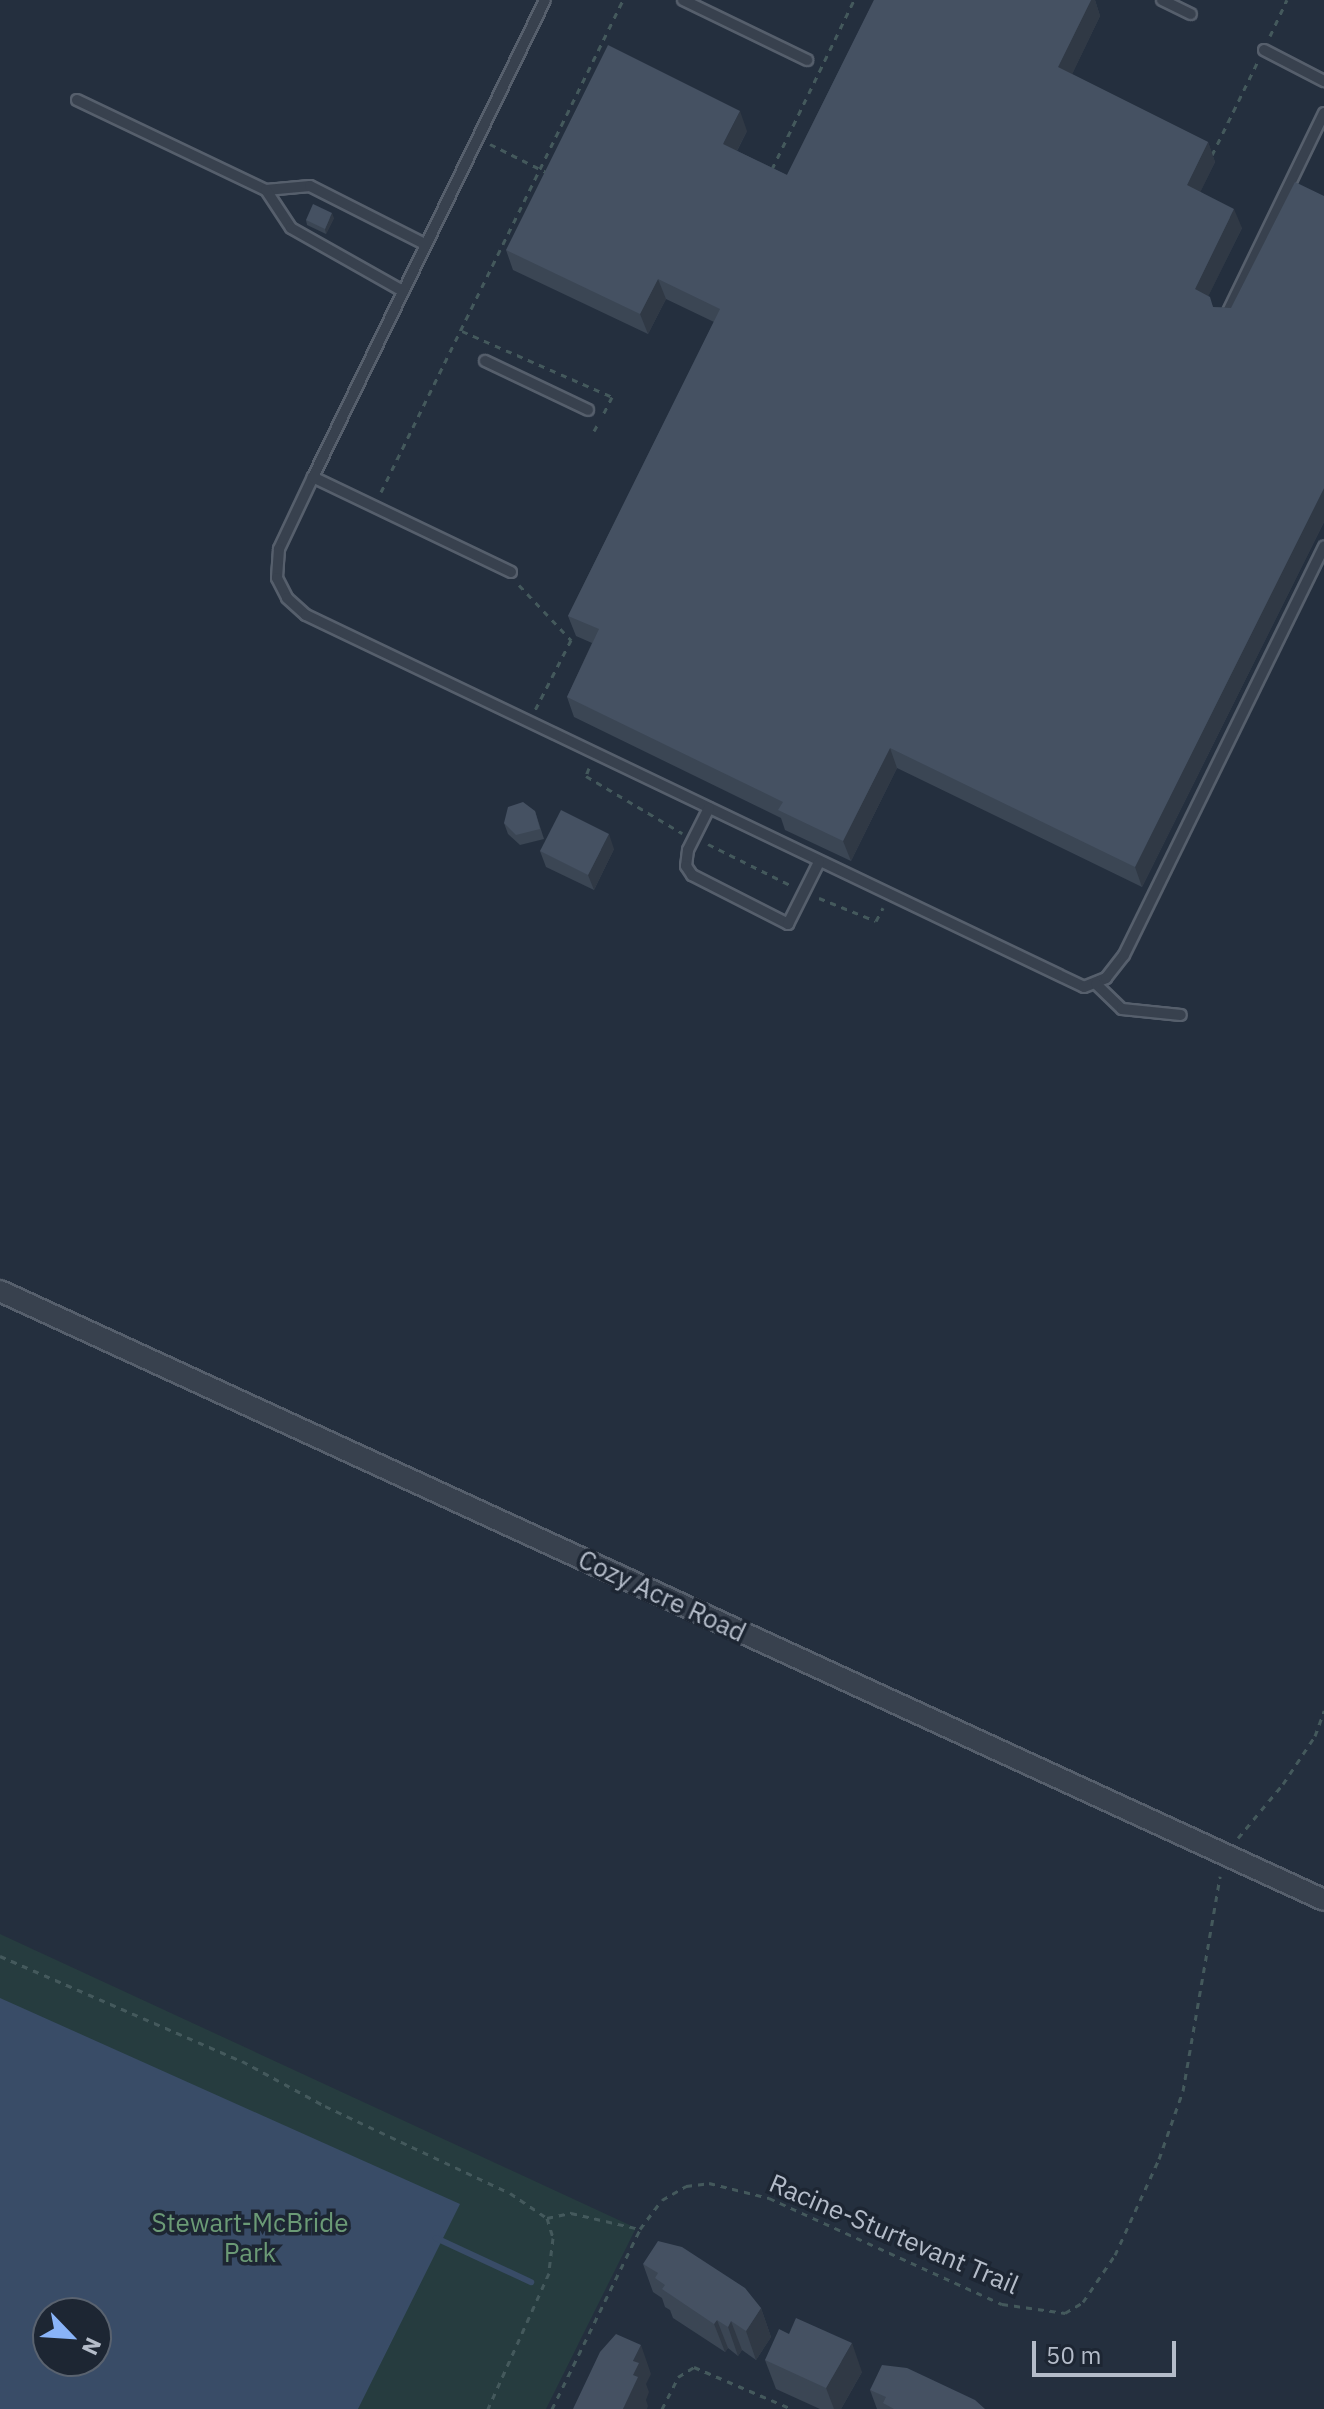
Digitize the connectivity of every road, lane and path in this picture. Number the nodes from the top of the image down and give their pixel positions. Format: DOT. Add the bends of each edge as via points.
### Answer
graph roads {
  1 [pos="545,0"];
  2 [pos="623,0"];
  3 [pos="683,0"];
  4 [pos="854,0"];
  5 [pos="1162,0"];
  6 [pos="1287,0"];
  7 [pos="1191,14"];
  8 [pos="1264,50"];
  9 [pos="807,60"];
  10 [pos="1324,81"];
  11 [pos="77,100"];
  12 [pos="1324,113"];
  13 [pos="478,138"];
  14 [pos="1209,159"];
  15 [pos="540,170"];
  16 [pos="770,173"];
  17 [pos="559,178"];
  18 [pos="266,190"];
  19 [pos="425,244"];
  20 [pos="403,291"];
  21 [pos="1224,320"];
  22 [pos="485,361"];
  23 [pos="588,410"];
  24 [pos="313,477"];
  25 [pos="374,506"];
  26 [pos="1324,546"];
  27 [pos="511,572"];
  28 [pos="524,575"];
  29 [pos="528,723"];
  30 [pos="596,754"];
  31 [pos="709,808"];
  32 [pos="694,838"];
  33 [pos="819,862"];
  34 [pos="804,892"];
  35 [pos="889,896"];
  36 [pos="1096,984"];
  37 [pos="1181,1015"];
  38 [pos="0,1291"];
  39 [pos="1324,1711"];
  40 [pos="1224,1854"];
  41 [pos="1324,1900"];
  42 [pos="0,1956"];
  43 [pos="547,2218"];
  44 [pos="640,2229"];
  45 [pos="488,2409"];
  46 [pos="552,2409"];
  47 [pos="662,2409"];
  48 [pos="792,2409"];
  1 -- 13 [label="lane"];
  2 -- 15 [label="path"];
  3 -- 9 [label="lane"];
  4 -- 16 [label="path"];
  5 -- 7 [label="lane"];
  6 -- 8 [label="path"];
  8 -- 10 [label="lane"];
  8 -- 14 [label="path"];
  11 -- 18 [label="lane"];
  12 -- 21 [label="lane"];
  13 -- 15 [label="path"];
  13 -- 19 [label="lane"];
  15 -- 17 [label="path"];
  15 -- 25 [label="path"];
  18 -- 19 [label="lane" via="310,186"];
  18 -- 20 [label="lane" via="291,228"];
  19 -- 20 [label="lane"];
  20 -- 24 [label="lane"];
  22 -- 23 [label="lane"];
  24 -- 25 [label="lane"];
  24 -- 29 [label="lane" via="279,549 277,578 287,598 359,644"];
  25 -- 27 [label="lane"];
  26 -- 36 [label="lane" via="1124,955"];
  28 -- 29 [label="path" via="518,587 571,640"];
  29 -- 30 [label="lane"];
  30 -- 31 [label="lane"];
  30 -- 32 [label="path" via="586,776"];
  31 -- 32 [label="lane"];
  31 -- 33 [label="lane"];
  32 -- 34 [label="path"];
  32 -- 34 [label="lane" via="686,866 692,875 788,924"];
  33 -- 34 [label="lane"];
  33 -- 35 [label="lane"];
  34 -- 35 [label="path" via="876,921"];
  35 -- 36 [label="lane" via="1058,979 1084,987"];
  36 -- 37 [label="lane" via="1122,1009"];
  38 -- 40 [label="street, Cozy Acre Road"];
  39 -- 40 [label="path" via="1315,1736 1283,1784"];
  40 -- 41 [label="street, Cozy Acre Road"];
  40 -- 44 [label="path, Racine-Sturtevant Trail" via="1194,2045 1178,2105 1159,2159 1101,2281 1065,2313 1002,2304 741,2188 686,2186 662,2200"];
  42 -- 43 [label="path" via="242,2061 510,2193"];
  43 -- 44 [label="path" via="571,2213"];
  43 -- 45 [label="path" via="553,2238 549,2273"];
  44 -- 46 [label="path, Racine-Sturtevant Trail"];
  47 -- 48 [label="path" via="678,2377 694,2367"];
}
